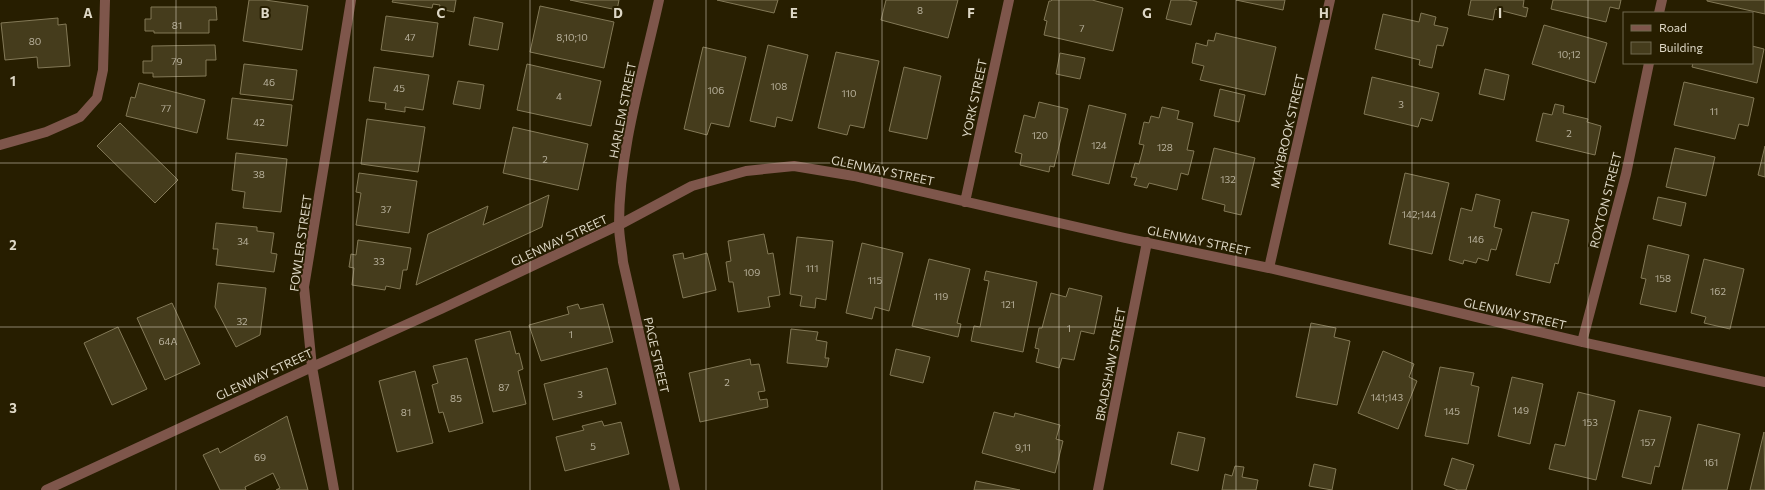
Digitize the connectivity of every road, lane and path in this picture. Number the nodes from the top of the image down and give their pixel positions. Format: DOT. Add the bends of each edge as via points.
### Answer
graph roads {
  1 [pos="105,0"];
  2 [pos="351,0"];
  3 [pos="659,0"];
  4 [pos="1009,0"];
  5 [pos="1330,0"];
  6 [pos="1662,0"];
  7 [pos="1659,12"];
  8 [pos="1649,64"];
  9 [pos="0,145"];
  10 [pos="965,202"];
  11 [pos="620,225"];
  12 [pos="1147,242"];
  13 [pos="1269,268"];
  14 [pos="1582,342"];
  15 [pos="312,366"];
  16 [pos="1765,382"];
  17 [pos="46,490"];
  18 [pos="334,490"];
  19 [pos="675,490"];
  20 [pos="1098,490"];
  1 -- 9 [label="street" via="103,70 97,98 80,117 46,132"];
  2 -- 15 [label="street, FOWLER STREET" via="304,287"];
  3 -- 11 [label="street, HARLEM STREET" via="629,136"];
  4 -- 10 [label="street, YORK STREET"];
  5 -- 13 [label="street, MAYBROOK STREET"];
  6 -- 7 [label="street"];
  8 -- 14 [label="street, ROXTON STREET" via="1626,174"];
  10 -- 11 [label="street, GLENWAY STREET" via="854,176 794,166 746,171 692,186"];
  10 -- 12 [label="street, GLENWAY STREET"];
  11 -- 15 [label="street, GLENWAY STREET"];
  11 -- 19 [label="street, PAGE STREET" via="623,262"];
  12 -- 13 [label="street, GLENWAY STREET"];
  12 -- 20 [label="street, BRADSHAW STREET"];
  13 -- 14 [label="street, GLENWAY STREET"];
  14 -- 16 [label="street, GLENWAY STREET"];
  15 -- 17 [label="street, GLENWAY STREET"];
  15 -- 18 [label="street, FOWLER STREET"];
}
